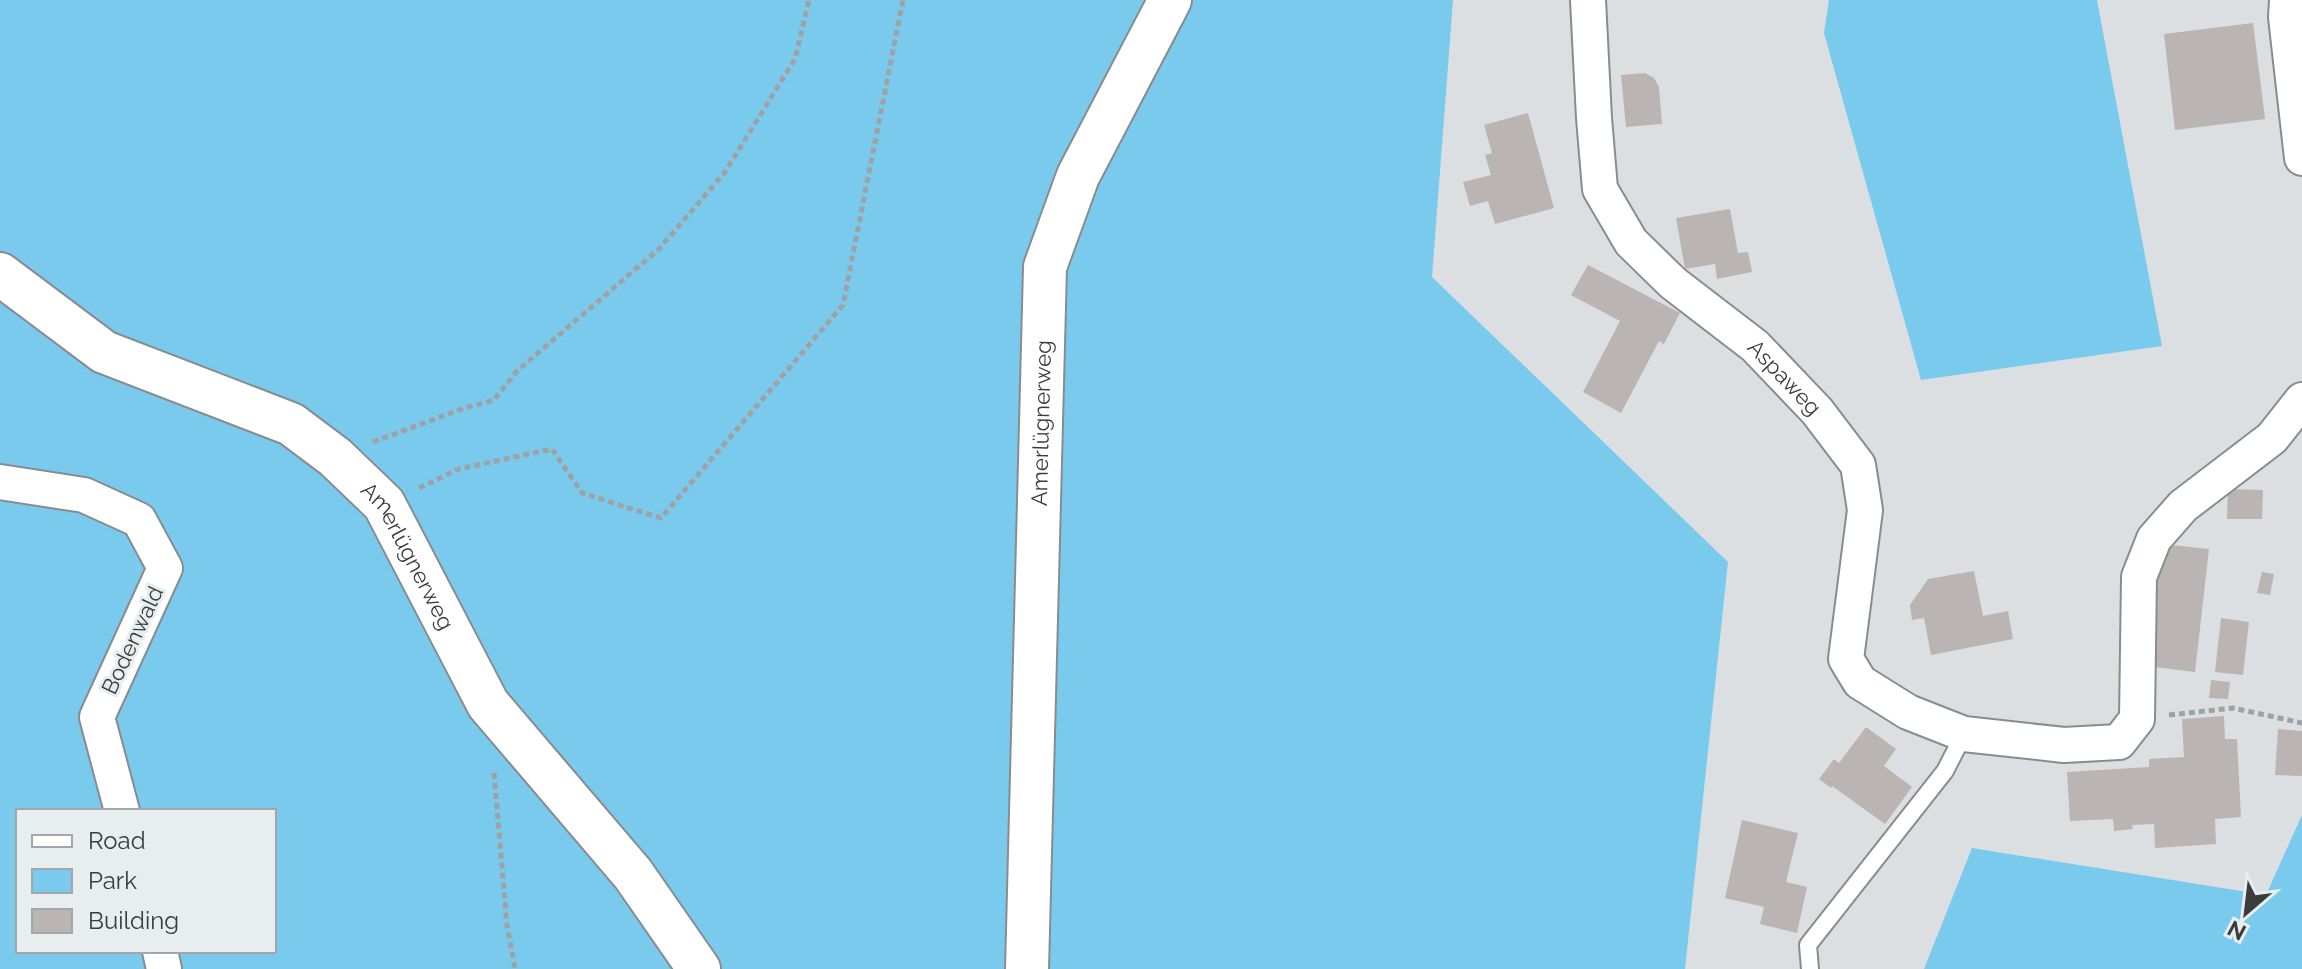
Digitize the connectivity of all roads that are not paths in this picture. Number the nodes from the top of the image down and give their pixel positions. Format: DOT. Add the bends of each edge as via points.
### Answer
graph roads {
  1 [pos="1170,0"];
  2 [pos="1588,0"];
  3 [pos="2287,0"];
  4 [pos="2302,158"];
  5 [pos="0,274"];
  6 [pos="2302,400"];
  7 [pos="0,482"];
  8 [pos="1964,734"];
  9 [pos="121,809"];
  10 [pos="699,969"];
  11 [pos="1027,969"];
  12 [pos="1810,969"];
  1 -- 11 [label="street, Amerlügnerweg" via="1078,176 1045,267"];
  2 -- 8 [label="street, Aspaweg" via="1600,189 1631,242 1673,283 1755,346 1817,411 1858,465 1865,510 1846,659 1860,682 1908,712"];
  3 -- 4 [label="street"];
  5 -- 10 [label="street, Amerlügnerweg" via="104,352 291,424 384,504 488,704 633,874"];
  6 -- 8 [label="street, Aspaweg" via="2272,438 2183,506 2154,539 2139,577 2137,719 2119,742 2064,745"];
  7 -- 9 [label="street, Bodenwald" via="84,495 139,520 165,568 97,717"];
  8 -- 12 [label="lane" via="1945,771 1808,945"];
}
